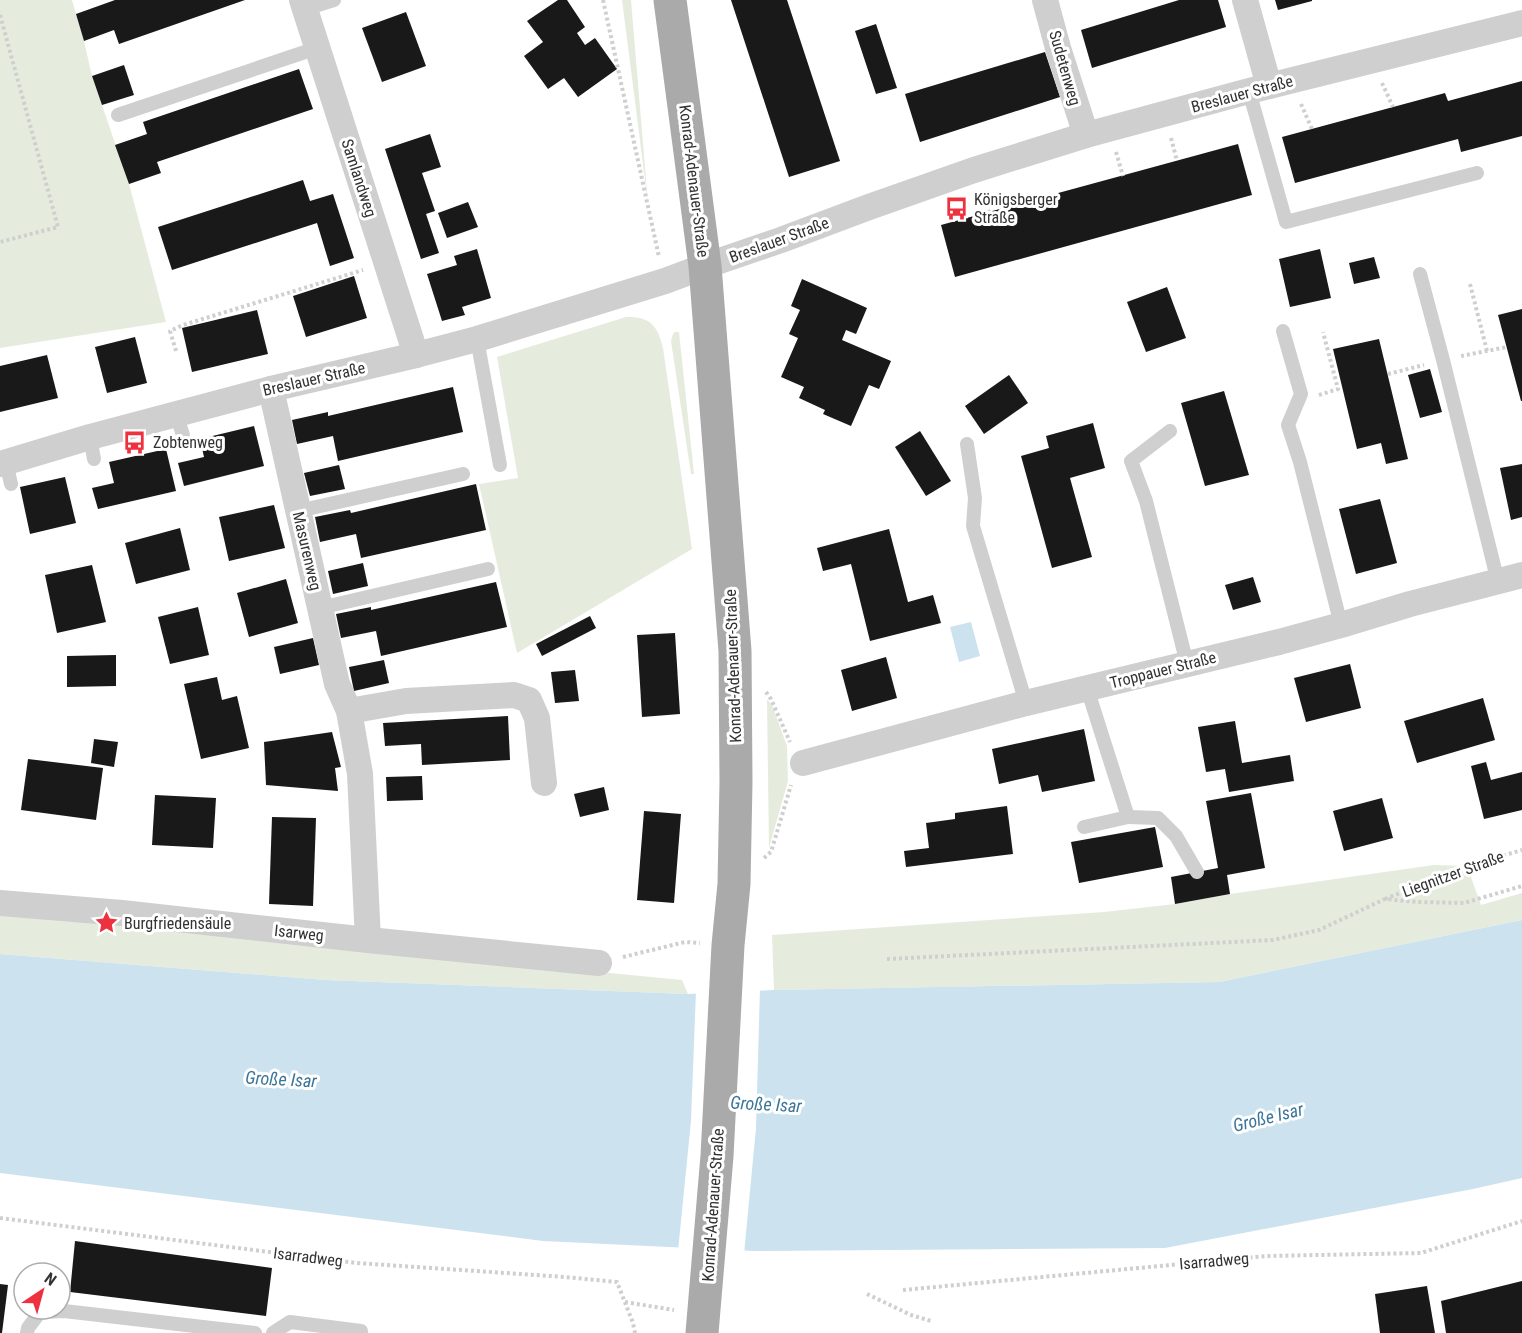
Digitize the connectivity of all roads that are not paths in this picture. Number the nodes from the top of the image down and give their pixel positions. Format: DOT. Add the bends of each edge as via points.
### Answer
graph roads {
  1 [pos="334,0"];
  2 [pos="670,0"];
  3 [pos="1045,0"];
  4 [pos="1245,0"];
  5 [pos="303,4"];
  6 [pos="1522,23"];
  7 [pos="317,48"];
  8 [pos="1259,89"];
  9 [pos="118,115"];
  10 [pos="1086,135"];
  11 [pos="1477,173"];
  12 [pos="705,266"];
  13 [pos="1420,274"];
  14 [pos="1282,331"];
  15 [pos="477,339"];
  16 [pos="416,355"];
  17 [pos="271,389"];
  18 [pos="1170,431"];
  19 [pos="967,444"];
  20 [pos="500,465"];
  21 [pos="6,470"];
  22 [pos="463,474"];
  23 [pos="298,512"];
  24 [pos="488,569"];
  25 [pos="1510,579"];
  26 [pos="320,608"];
  27 [pos="1341,626"];
  28 [pos="1187,664"];
  29 [pos="1087,688"];
  30 [pos="1026,703"];
  31 [pos="349,711"];
  32 [pos="803,763"];
  33 [pos="544,783"];
  34 [pos="1128,817"];
  35 [pos="1084,827"];
  36 [pos="1197,872"];
  37 [pos="0,903"];
  38 [pos="368,940"];
  39 [pos="598,963"];
  40 [pos="704,1317"];
  41 [pos="27,1333"];
  42 [pos="255,1333"];
  43 [pos="273,1333"];
  44 [pos="361,1333"];
  1 -- 5 [label="lane"];
  2 -- 12 [label="main road, Konrad-Adenauer-Straße"];
  3 -- 10 [label="street, Sudetenweg"];
  4 -- 8 [label="street"];
  5 -- 7 [label="street, Samlandweg"];
  6 -- 8 [label="street, Breslauer Straße"];
  7 -- 9 [label="lane"];
  7 -- 16 [label="street, Samlandweg"];
  8 -- 10 [label="street, Breslauer Straße"];
  8 -- 11 [label="lane" via="1286,222"];
  10 -- 12 [label="street, Breslauer Straße" via="974,170"];
  12 -- 15 [label="street, Breslauer Straße"];
  12 -- 40 [label="main road, Konrad-Adenauer-Straße" via="735,651 736,782 734,884"];
  13 -- 25 [label="lane"];
  14 -- 27 [label="lane" via="1300,394 1288,425"];
  15 -- 16 [label="street, Breslauer Straße"];
  15 -- 20 [label="lane"];
  16 -- 17 [label="street, Breslauer Straße"];
  17 -- 21 [label="street, Breslauer Straße" via="179,425"];
  17 -- 23 [label="street, Masurenweg"];
  18 -- 28 [label="lane" via="1131,461 1146,501"];
  19 -- 30 [label="lane" via="975,498 973,526"];
  22 -- 23 [label="lane"];
  23 -- 26 [label="street, Masurenweg"];
  24 -- 26 [label="lane"];
  25 -- 27 [label="street, Troppauer Straße"];
  26 -- 31 [label="street, Masurenweg" via="337,684"];
  27 -- 28 [label="street, Troppauer Straße"];
  28 -- 29 [label="street, Troppauer Straße"];
  29 -- 30 [label="street, Troppauer Straße"];
  29 -- 34 [label="lane"];
  30 -- 32 [label="street, Troppauer Straße"];
  31 -- 33 [label="street" via="406,702 514,694 529,700 537,718"];
  31 -- 38 [label="street, Masurenweg" via="360,774 355,820"];
  34 -- 35 [label="lane"];
  34 -- 36 [label="lane" via="1158,818 1176,836"];
  37 -- 38 [label="street, Isarweg"];
  38 -- 39 [label="street, Isarweg"];
  41 -- 42 [label="lane" via="40,1312 64,1311"];
  43 -- 44 [label="lane" via="290,1322"];
}
